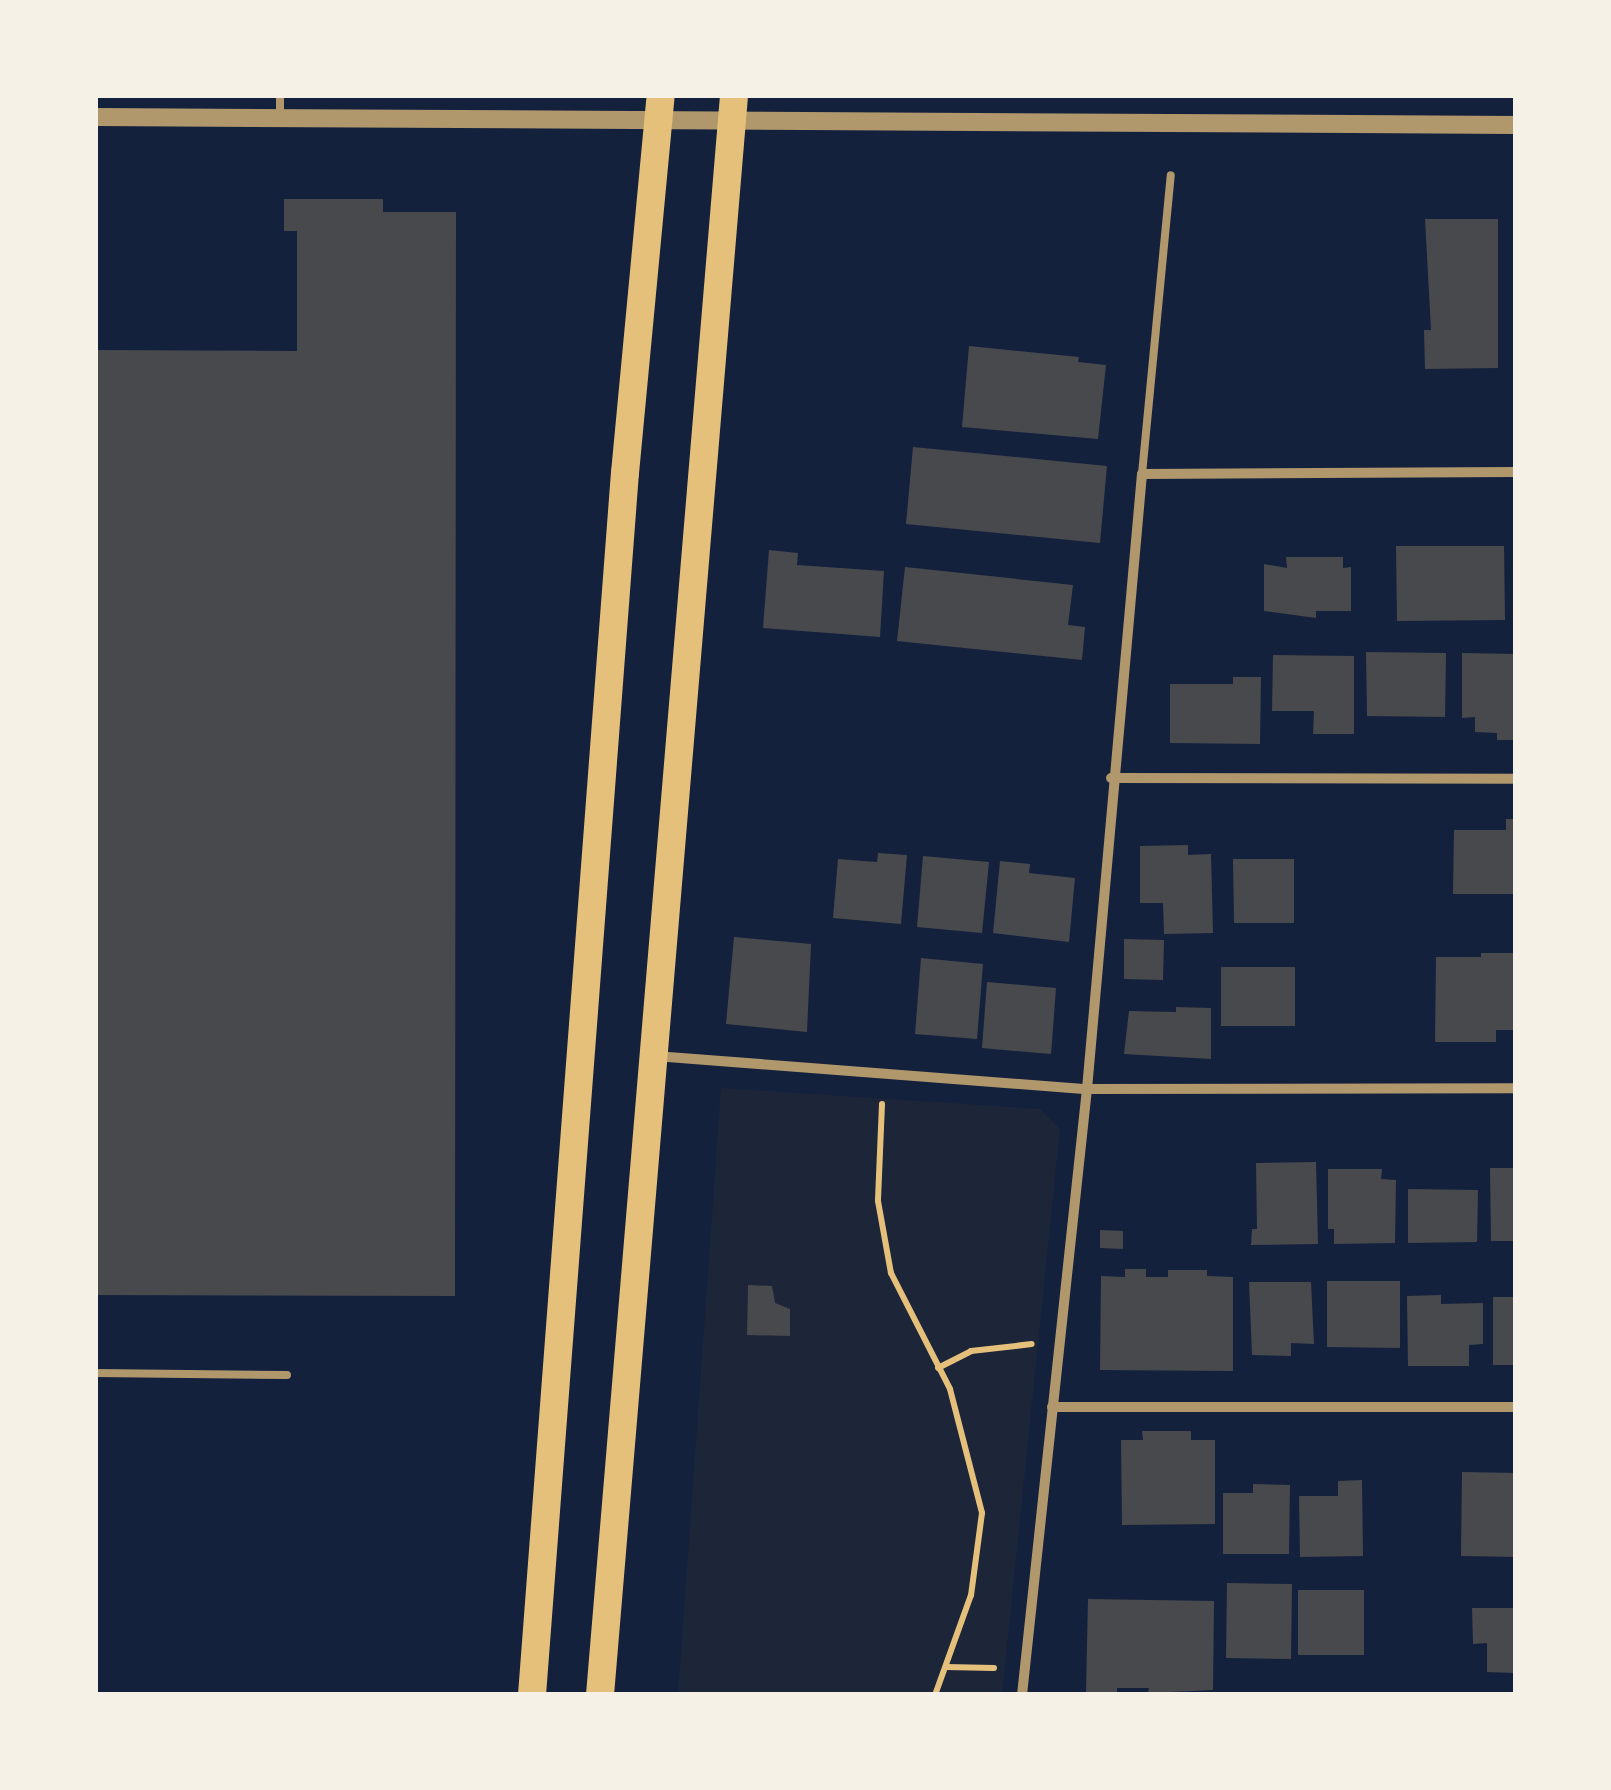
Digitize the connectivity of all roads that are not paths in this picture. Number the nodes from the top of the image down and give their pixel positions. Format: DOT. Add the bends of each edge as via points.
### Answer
graph roads {
  1 [pos="280,95"];
  2 [pos="660,108"];
  3 [pos="732,109"];
  4 [pos="95,117"];
  5 [pos="280,118"];
  6 [pos="1516,125"];
  7 [pos="1171,175"];
  8 [pos="1516,472"];
  9 [pos="1142,474"];
  10 [pos="1112,778"];
  11 [pos="1516,779"];
  12 [pos="654,1056"];
  13 [pos="1087,1088"];
  14 [pos="1516,1088"];
  15 [pos="95,1373"];
  16 [pos="286,1375"];
  17 [pos="1052,1407"];
  18 [pos="1516,1408"];
  19 [pos="532,1695"];
  20 [pos="600,1695"];
  21 [pos="1022,1695"];
  1 -- 5 [label="lane"];
  2 -- 3 [label="street"];
  2 -- 5 [label="street"];
  2 -- 19 [label="highway"];
  3 -- 6 [label="street"];
  3 -- 12 [label="highway"];
  4 -- 5 [label="street"];
  7 -- 9 [label="lane"];
  8 -- 9 [label="street"];
  9 -- 10 [label="street"];
  10 -- 11 [label="street"];
  10 -- 13 [label="street"];
  12 -- 13 [label="street"];
  12 -- 20 [label="highway"];
  13 -- 14 [label="street"];
  13 -- 17 [label="street"];
  15 -- 16 [label="lane"];
  17 -- 18 [label="street"];
  17 -- 21 [label="street"];
}
